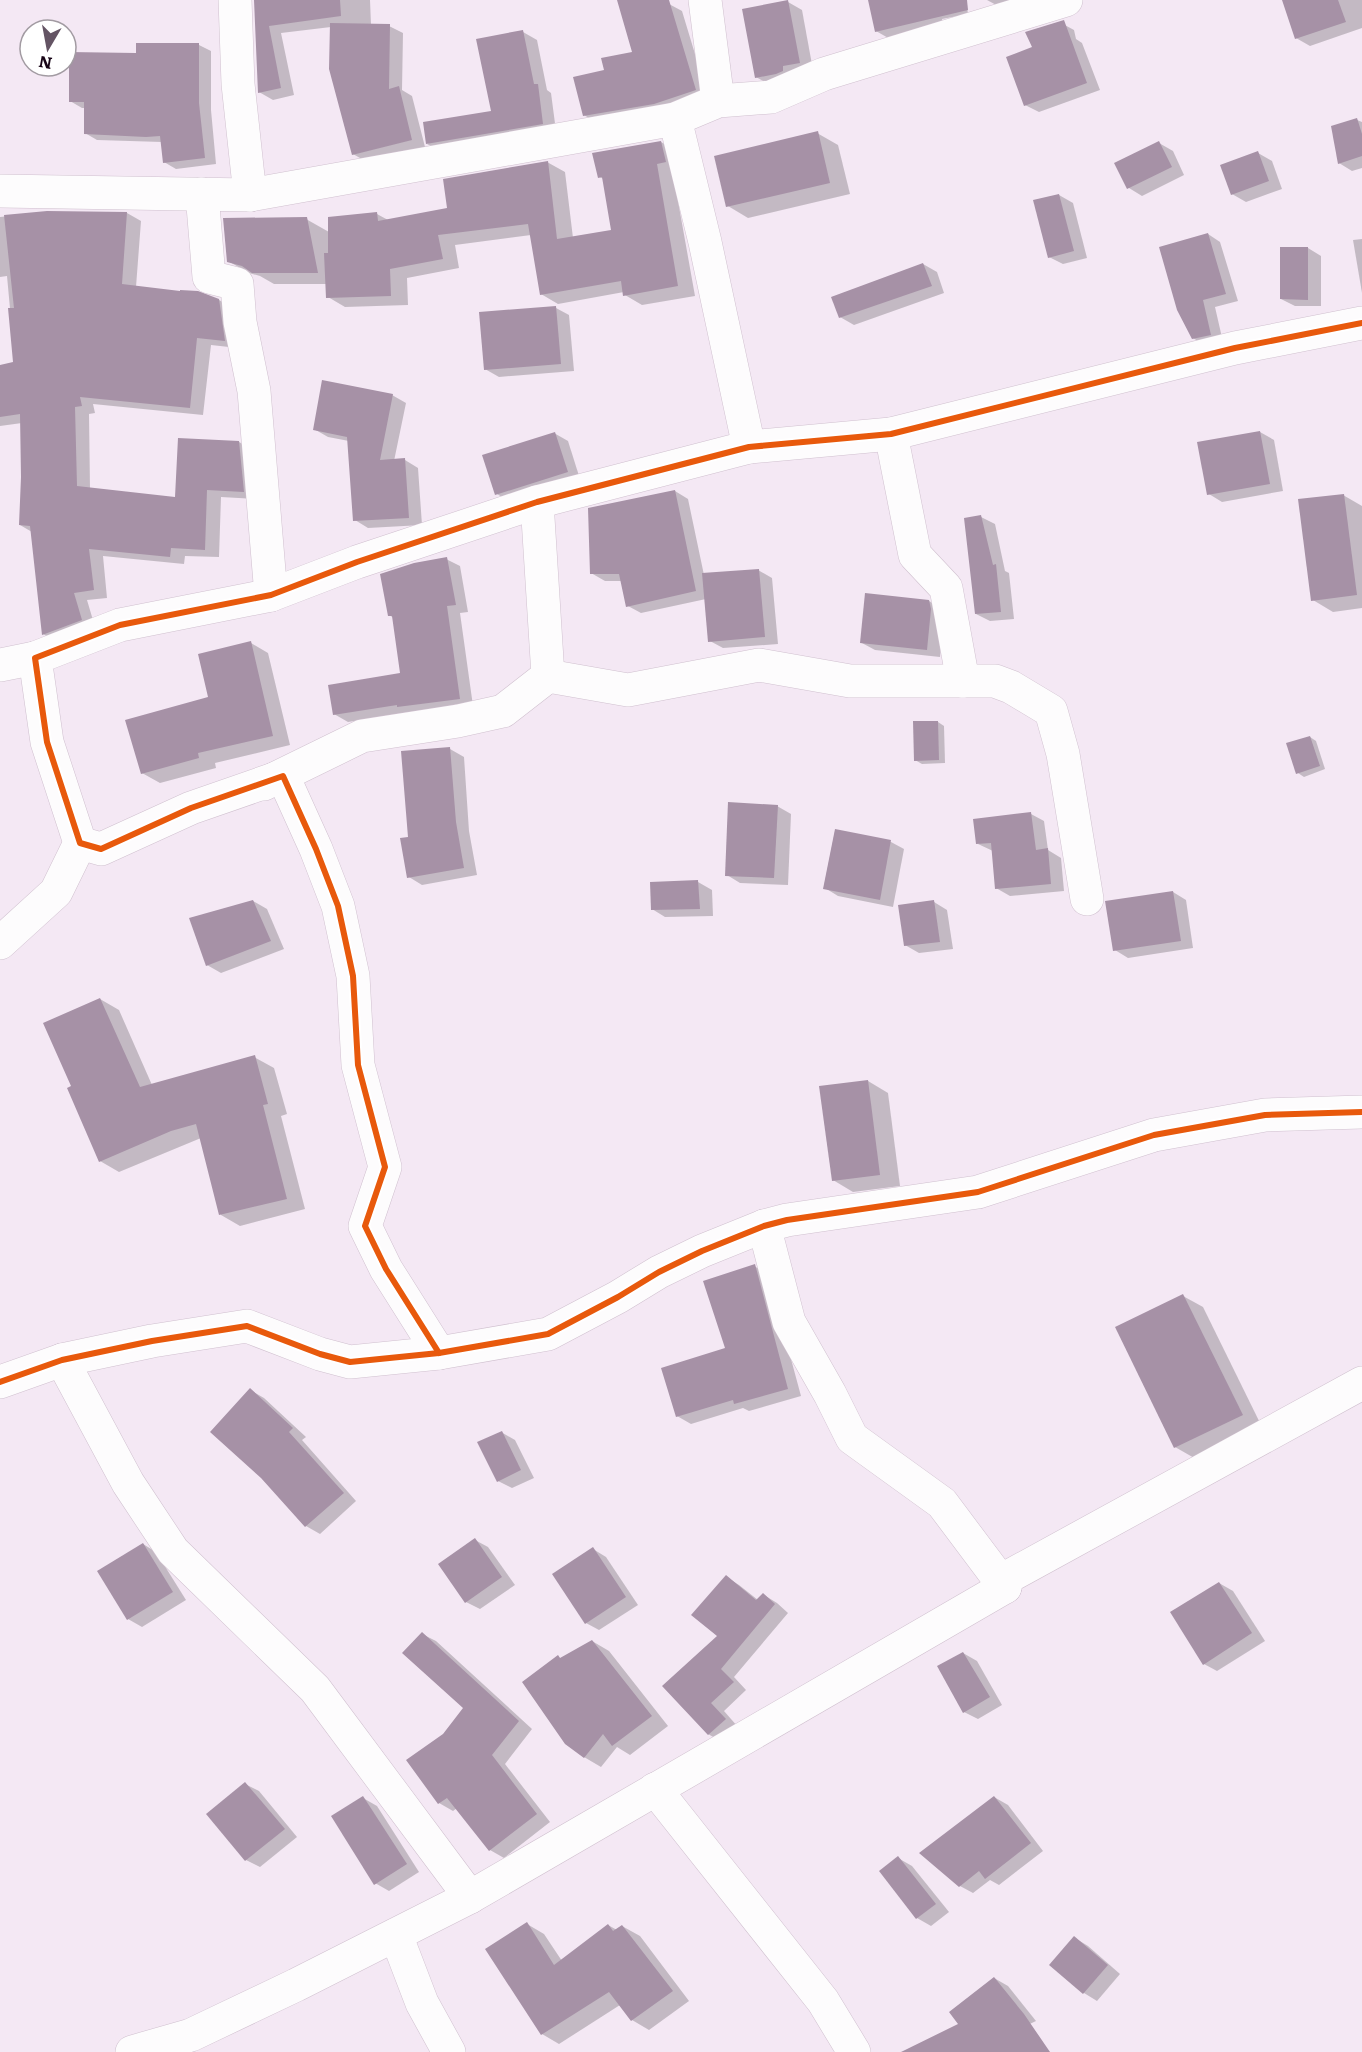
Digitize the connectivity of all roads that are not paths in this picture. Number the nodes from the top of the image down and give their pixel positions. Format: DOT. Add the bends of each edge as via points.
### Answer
graph roads {
  1 [pos="235,0"];
  2 [pos="705,0"];
  3 [pos="1066,0"];
  4 [pos="718,102"];
  5 [pos="675,119"];
  6 [pos="0,191"];
  7 [pos="202,194"];
  8 [pos="250,195"];
  9 [pos="1362,323"];
  10 [pos="891,434"];
  11 [pos="749,447"];
  12 [pos="537,502"];
  13 [pos="271,595"];
  14 [pos="35,658"];
  15 [pos="0,664"];
  16 [pos="548,676"];
  17 [pos="963,681"];
  18 [pos="283,776"];
  19 [pos="80,843"];
  20 [pos="1087,899"];
  21 [pos="0,944"];
  22 [pos="1362,1112"];
  23 [pos="764,1226"];
  24 [pos="439,1353"];
  25 [pos="62,1360"];
  26 [pos="0,1382"];
  27 [pos="1362,1383"];
  28 [pos="1005,1587"];
  29 [pos="655,1789"];
  30 [pos="470,1897"];
  31 [pos="396,1935"];
  32 [pos="195,2044"];
  33 [pos="132,2052"];
  34 [pos="449,2052"];
  35 [pos="854,2052"];
  1 -- 8 [label="street" via="238,84"];
  2 -- 4 [label="street"];
  3 -- 4 [label="street" via="824,74 771,97"];
  4 -- 5 [label="street"];
  5 -- 8 [label="street"];
  5 -- 11 [label="street"];
  6 -- 7 [label="street"];
  7 -- 8 [label="street"];
  7 -- 13 [label="street" via="209,277 237,284 240,322 254,390"];
  9 -- 10 [label="street" via="1235,348"];
  10 -- 11 [label="street"];
  10 -- 17 [label="street" via="915,555 946,588"];
  11 -- 12 [label="street"];
  12 -- 13 [label="street"];
  12 -- 16 [label="street"];
  13 -- 14 [label="street" via="120,626"];
  14 -- 15 [label="street"];
  14 -- 19 [label="street" via="48,742"];
  16 -- 17 [label="street" via="628,690 759,665 850,681"];
  16 -- 18 [label="street" via="503,711 362,736"];
  17 -- 20 [label="street" via="995,681 1051,711"];
  18 -- 19 [label="street" via="191,808 100,849"];
  18 -- 24 [label="street" via="338,906 353,976 358,1065 385,1167 365,1226 386,1269"];
  19 -- 21 [label="street" via="56,892"];
  22 -- 23 [label="street" via="1265,1115 1154,1135 978,1192"];
  23 -- 24 [label="street" via="658,1272 548,1334"];
  23 -- 28 [label="street" via="789,1322 852,1438 942,1503"];
  24 -- 25 [label="street" via="350,1362 248,1326"];
  25 -- 26 [label="street"];
  25 -- 30 [label="street" via="128,1483 173,1551 315,1689"];
  27 -- 28 [label="street" via="1006,1578"];
  28 -- 29 [label="street"];
  29 -- 30 [label="street"];
  29 -- 35 [label="street" via="823,2001"];
  30 -- 31 [label="street"];
  31 -- 32 [label="street"];
  31 -- 34 [label="street" via="422,2003"];
  32 -- 33 [label="street"];
}
